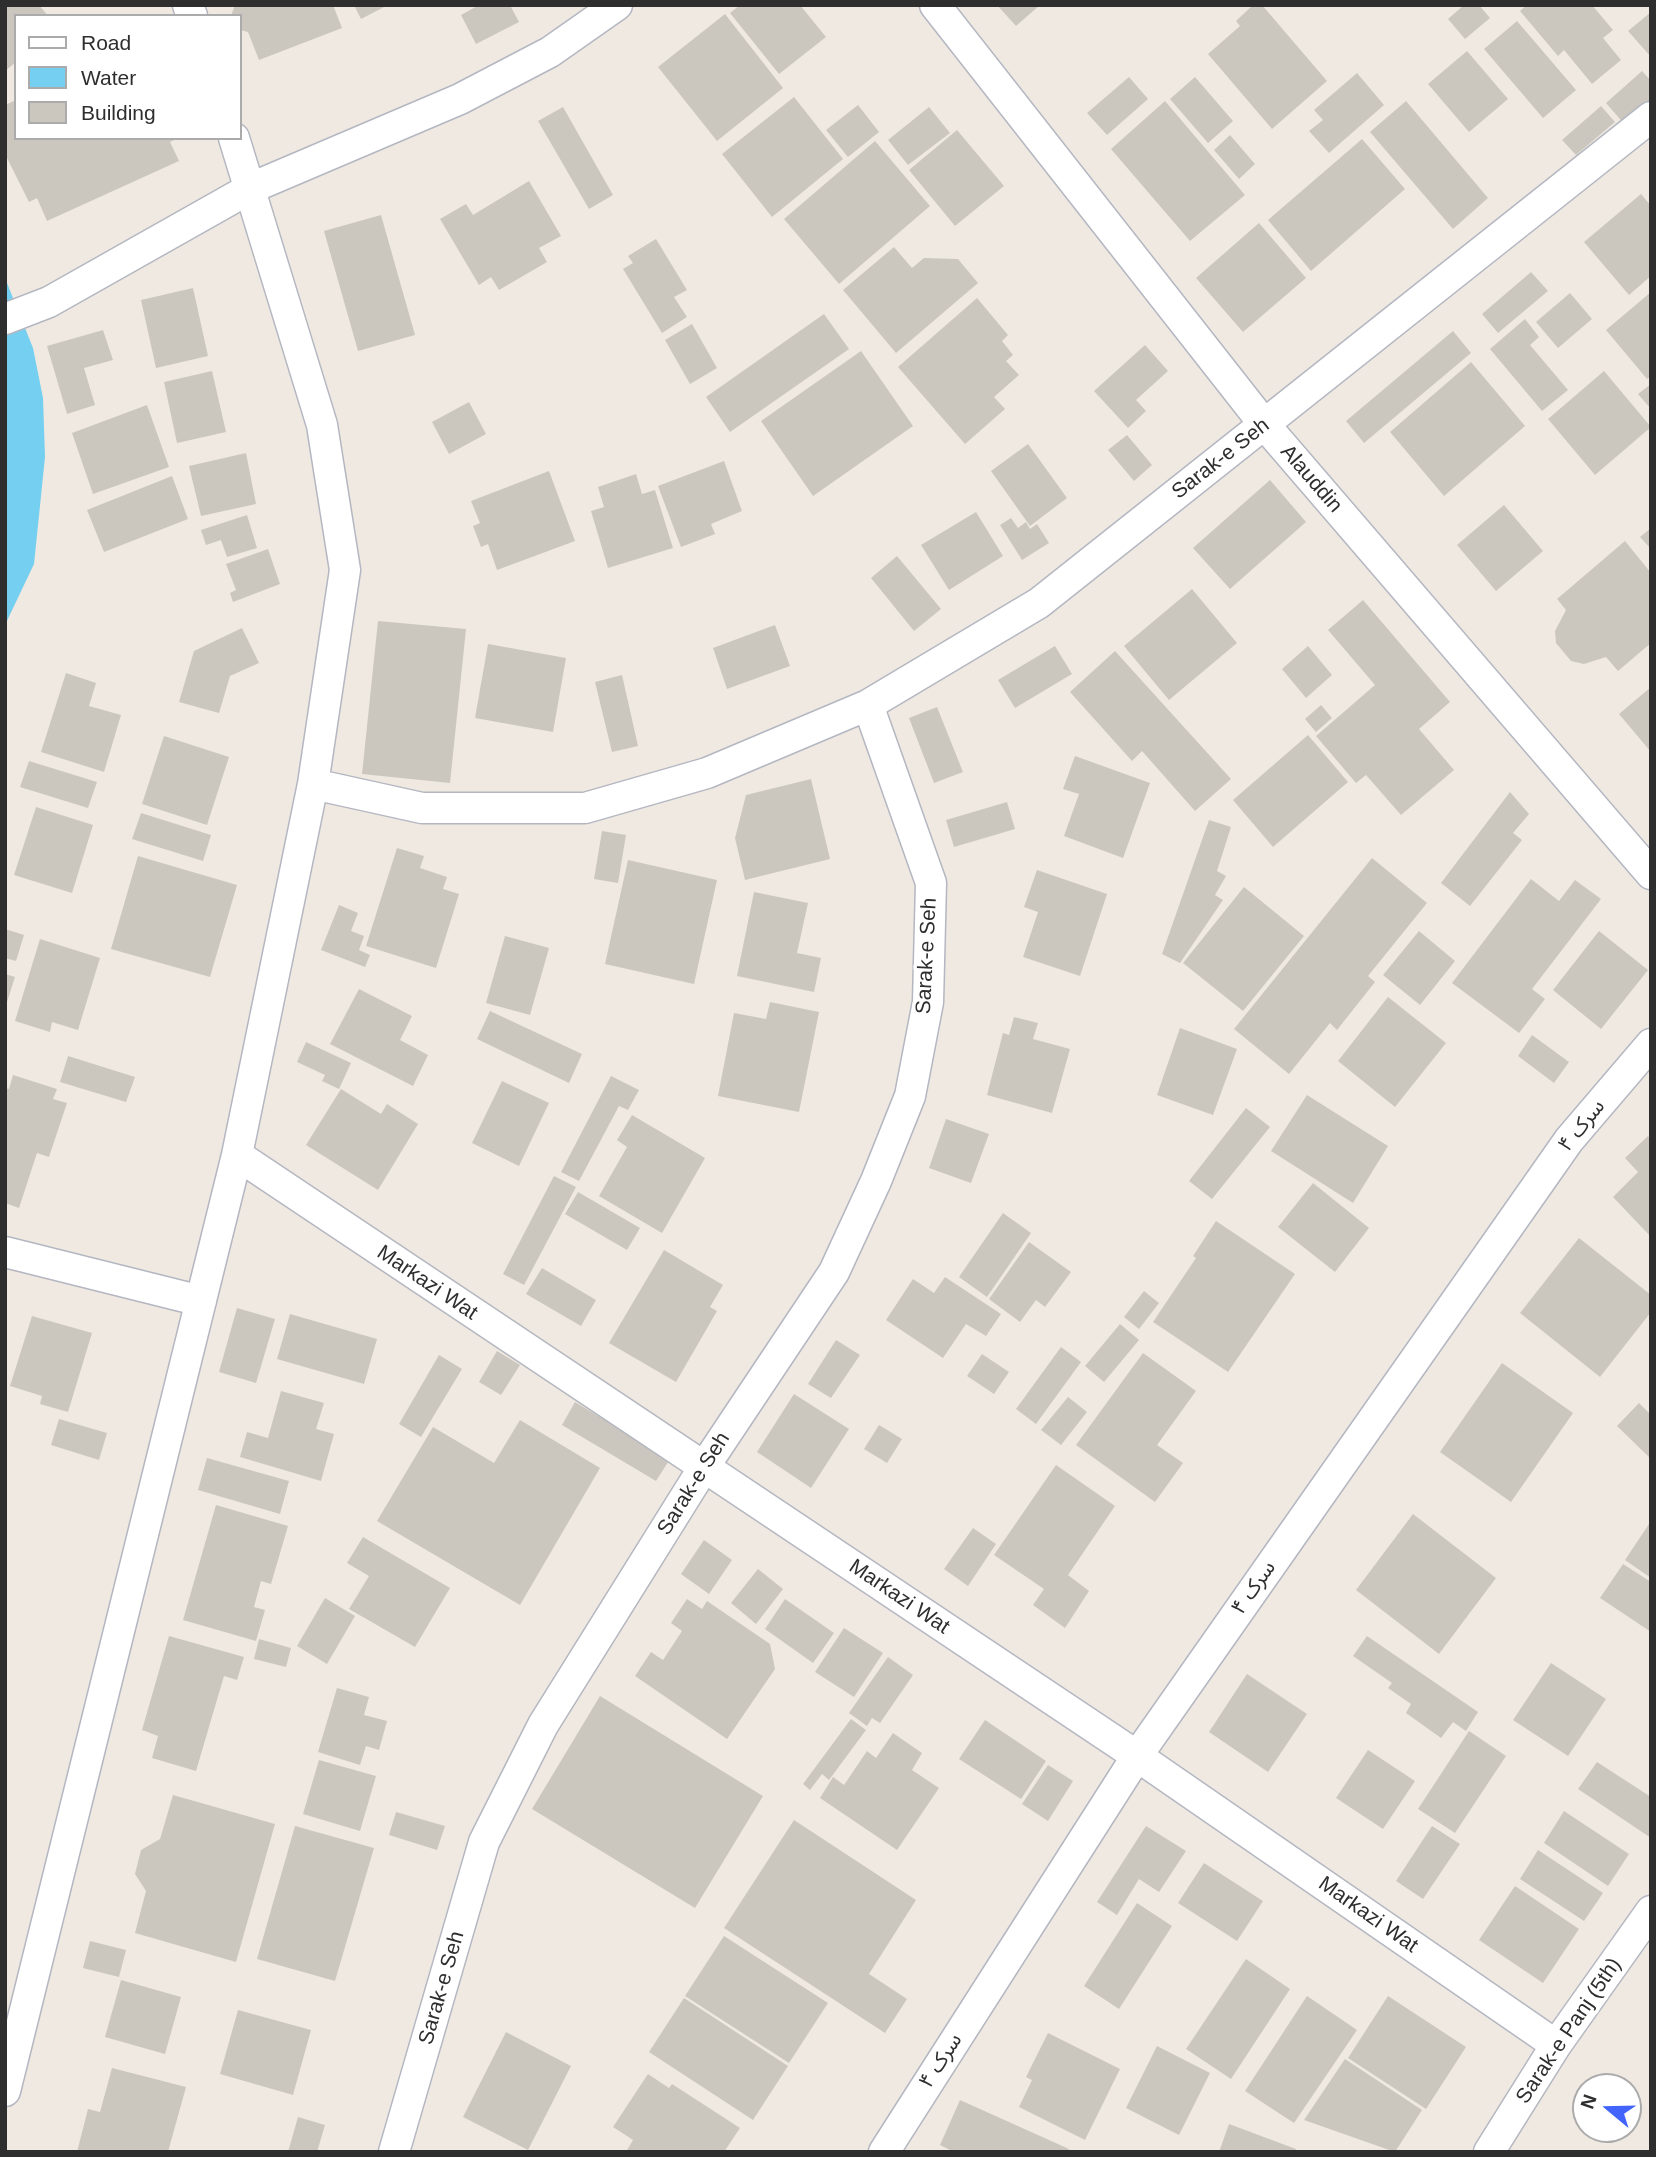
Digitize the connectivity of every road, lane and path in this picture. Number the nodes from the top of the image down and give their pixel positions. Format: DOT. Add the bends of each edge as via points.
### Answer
graph roads {
  1 [pos="617,5"];
  2 [pos="934,5"];
  3 [pos="1651,117"];
  4 [pos="235,140"];
  5 [pos="251,188"];
  6 [pos="5,319"];
  7 [pos="1264,425"];
  8 [pos="868,705"];
  9 [pos="313,784"];
  10 [pos="1651,873"];
  11 [pos="1651,1044"];
  12 [pos="237,1155"];
  13 [pos="5,1252"];
  14 [pos="201,1301"];
  15 [pos="704,1467"];
  16 [pos="1137,1756"];
  17 [pos="1651,1911"];
  18 [pos="1556,2045"];
  19 [pos="5,2091"];
  20 [pos="394,2152"];
  21 [pos="884,2152"];
  22 [pos="1489,2152"];
  1 -- 5 [label="street" via="550,52 460,99"];
  2 -- 7 [label="street, Alauddin"];
  3 -- 7 [label="street, Sarak-e Seh"];
  4 -- 5 [label="street"];
  5 -- 6 [label="street" via="49,302"];
  5 -- 9 [label="street" via="322,425 345,570"];
  7 -- 8 [label="street, Sarak-e Seh" via="1039,603"];
  7 -- 10 [label="street, Alauddin"];
  8 -- 9 [label="street" via="707,773 585,808 422,808"];
  8 -- 15 [label="street, Sarak-e Seh" via="931,883 928,1002 910,1096 834,1272"];
  9 -- 12 [label="street"];
  11 -- 16 [label="street, سرک ۴" via="1569,1140"];
  12 -- 14 [label="street"];
  12 -- 15 [label="street, Markazi Wat"];
  13 -- 14 [label="street"];
  14 -- 19 [label="street"];
  15 -- 16 [label="street, Markazi Wat"];
  15 -- 20 [label="street, Sarak-e Seh" via="543,1725 484,1842"];
  16 -- 18 [label="street, Markazi Wat"];
  16 -- 21 [label="street, سرک ۴"];
  17 -- 18 [label="street, Sarak-e Panj (5th)"];
  18 -- 22 [label="street, Sarak-e Panj (5th)"];
}
